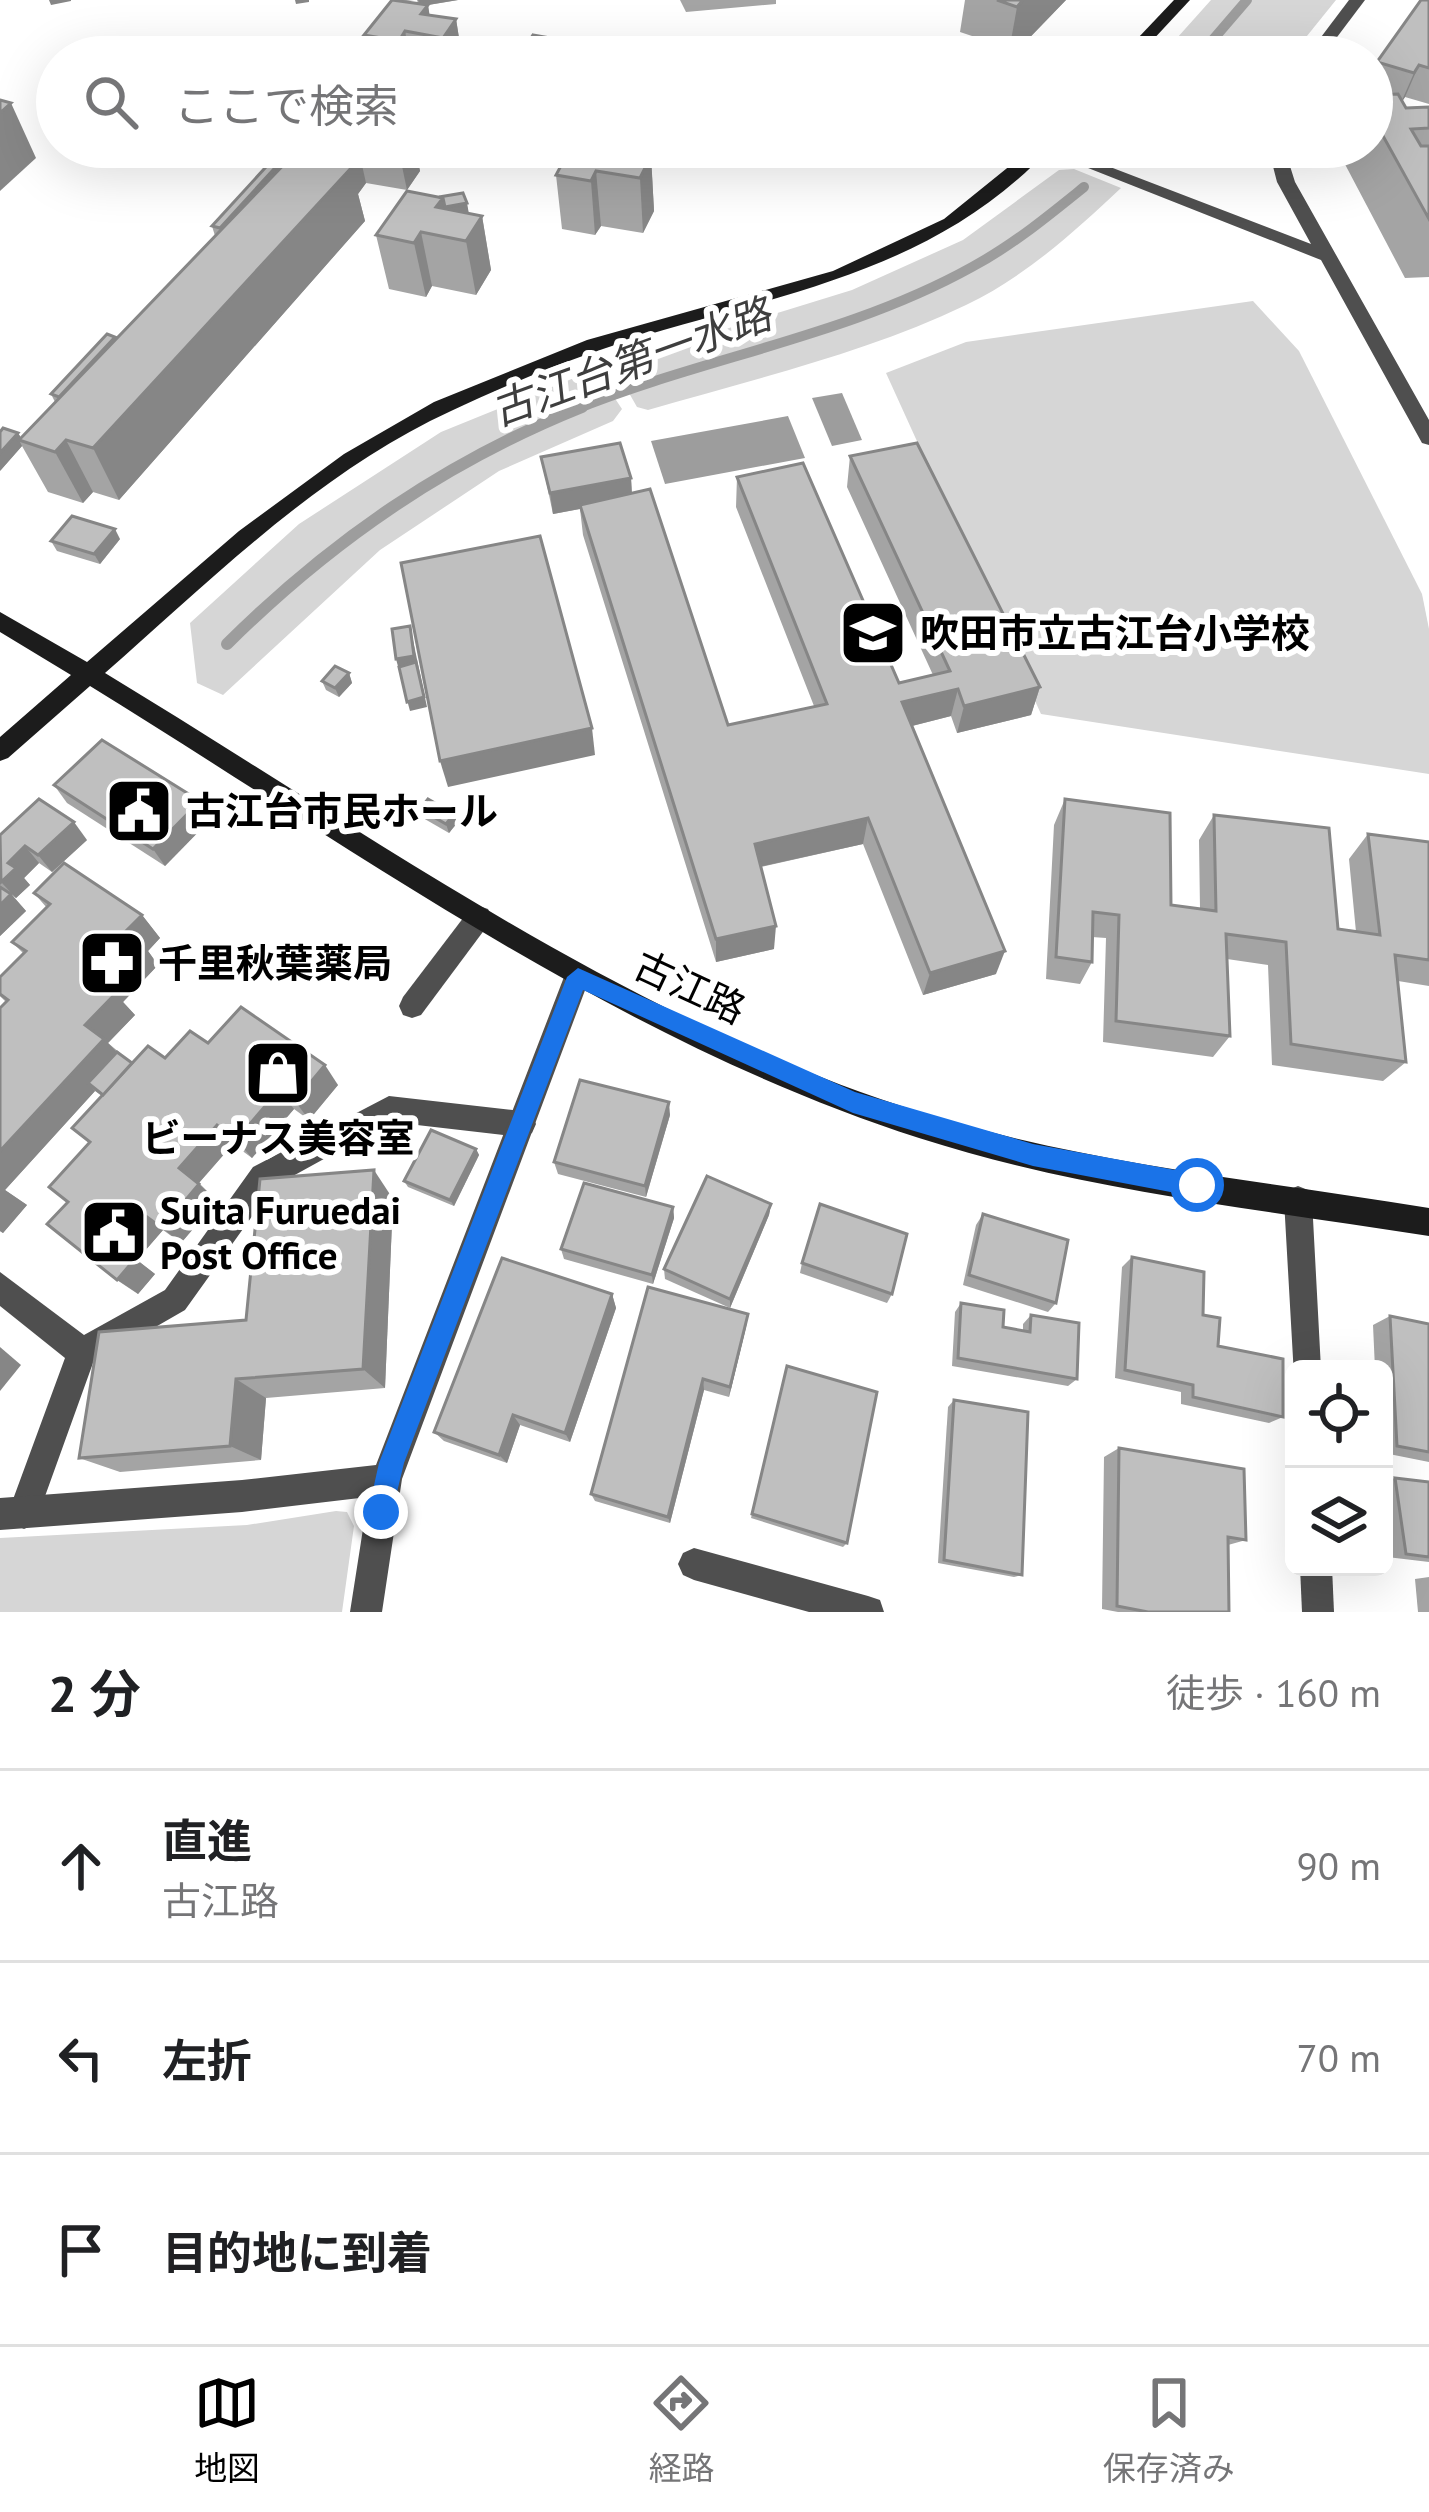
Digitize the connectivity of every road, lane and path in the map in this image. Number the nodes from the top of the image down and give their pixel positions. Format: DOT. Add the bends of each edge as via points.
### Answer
graph roads {
  1 [pos="1182,0"];
  2 [pos="1357,0"];
  3 [pos="1148,36"];
  4 [pos="1330,36"];
  5 [pos="1017,168"];
  6 [pos="1098,168"];
  7 [pos="1282,168"];
  8 [pos="1327,256"];
  9 [pos="1429,438"];
  10 [pos="0,621"];
  11 [pos="88,673"];
  12 [pos="0,751"];
  13 [pos="479,917"];
  14 [pos="578,977"];
  15 [pos="412,1006"];
  16 [pos="522,1124"];
  17 [pos="1298,1200"];
  18 [pos="1429,1222"];
  19 [pos="0,1287"];
  20 [pos="82,1353"];
  21 [pos="1306,1360"];
  22 [pos="386,1479"];
  23 [pos="12,1514"];
  24 [pos="694,1564"];
  25 [pos="1316,1576"];
  26 [pos="367,1612"];
  27 [pos="868,1612"];
  28 [pos="1318,1612"];
  1 -- 3 [label="street"];
  2 -- 4 [label="street"];
  5 -- 11 [label="street" via="950,223 839,275 594,345 440,407 264,524"];
  6 -- 8 [label="street"];
  7 -- 8 [label="street"];
  8 -- 9 [label="street"];
  10 -- 11 [label="street, 古江路"];
  11 -- 12 [label="street"];
  11 -- 13 [label="street, 古江路"];
  13 -- 14 [label="street, 古江路"];
  13 -- 15 [label="street"];
  14 -- 16 [label="street"];
  14 -- 17 [label="street, 古江路" via="918,1124 1104,1171"];
  16 -- 20 [label="street" via="389,1109 263,1177 175,1300"];
  16 -- 22 [label="street"];
  17 -- 18 [label="street, 古江路"];
  17 -- 21 [label="street"];
  19 -- 20 [label="street"];
  20 -- 23 [label="street"];
  22 -- 23 [label="street"];
  22 -- 26 [label="street"];
  24 -- 27 [label="street"];
  25 -- 28 [label="street"];
}
